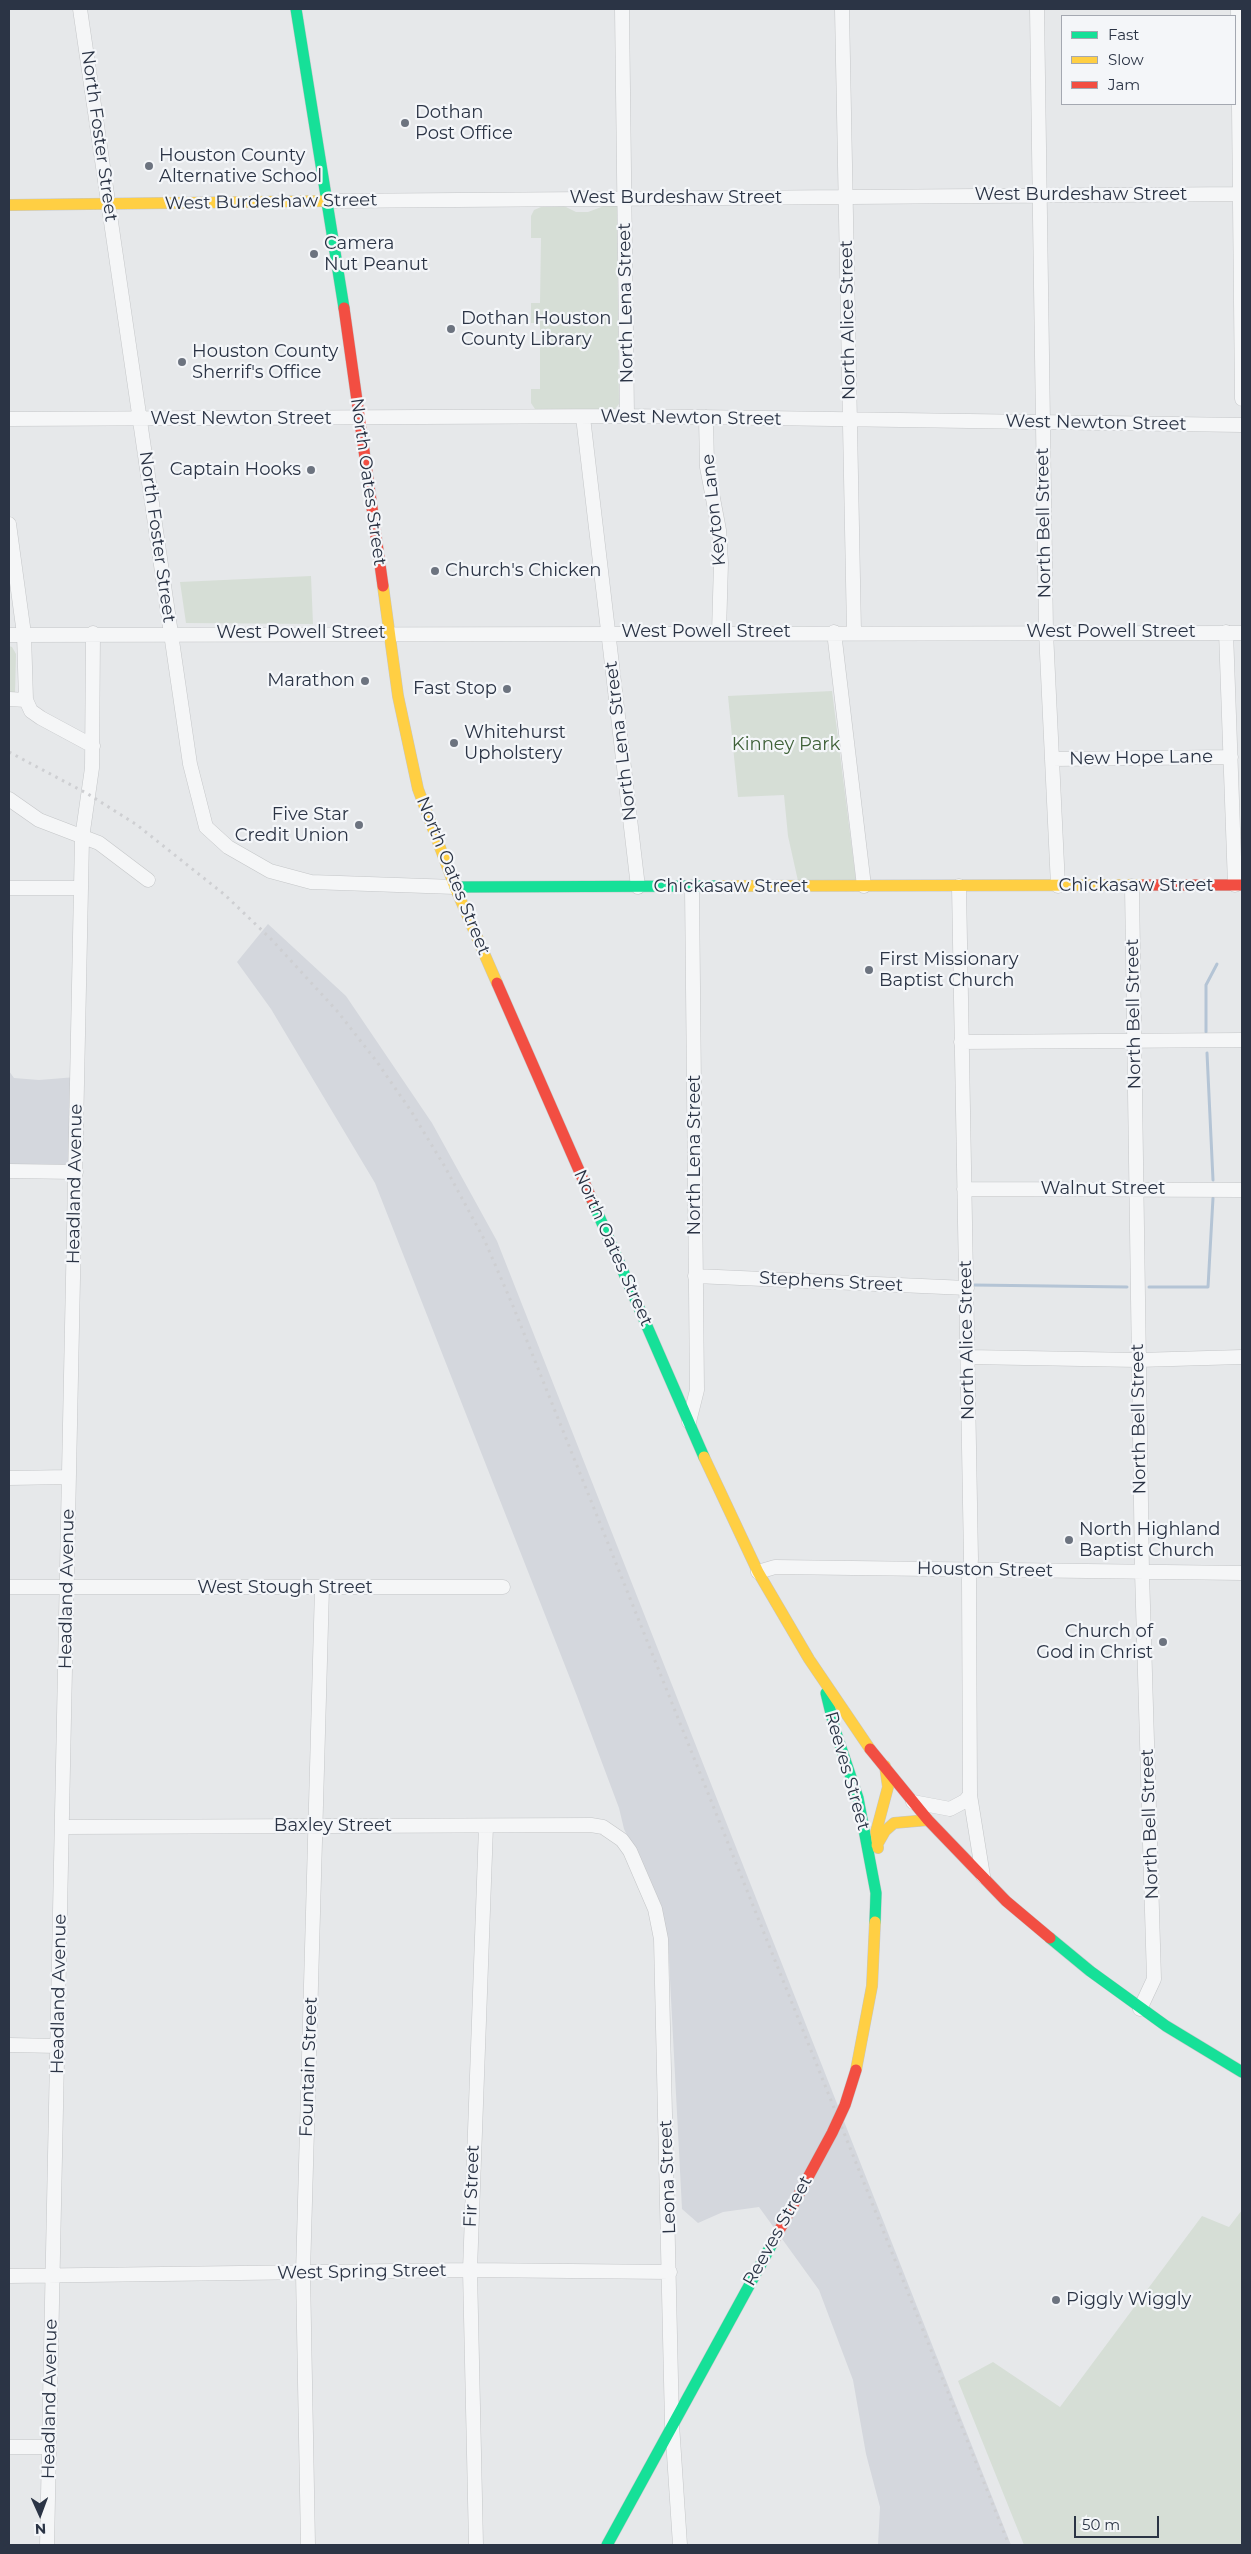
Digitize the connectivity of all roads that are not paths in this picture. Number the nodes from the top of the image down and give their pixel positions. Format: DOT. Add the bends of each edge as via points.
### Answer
graph roads {
  1 [pos="80,9"];
  2 [pos="296,9"];
  3 [pos="622,9"];
  4 [pos="842,9"];
  5 [pos="1037,9"];
  6 [pos="1238,9"];
  7 [pos="1241,194"];
  8 [pos="1041,195"];
  9 [pos="846,197"];
  10 [pos="625,198"];
  11 [pos="327,201"];
  12 [pos="9,204"];
  13 [pos="109,204"];
  14 [pos="1242,399"];
  15 [pos="583,416"];
  16 [pos="627,416"];
  17 [pos="706,417"];
  18 [pos="9,419"];
  19 [pos="139,419"];
  20 [pos="359,419"];
  21 [pos="850,420"];
  22 [pos="1043,422"];
  23 [pos="1242,425"];
  24 [pos="9,524"];
  25 [pos="170,632"];
  26 [pos="608,632"];
  27 [pos="719,632"];
  28 [pos="834,632"];
  29 [pos="854,632"];
  30 [pos="1046,632"];
  31 [pos="1226,632"];
  32 [pos="92,633"];
  33 [pos="389,633"];
  34 [pos="1242,633"];
  35 [pos="9,634"];
  36 [pos="24,634"];
  37 [pos="9,699"];
  38 [pos="26,700"];
  39 [pos="93,746"];
  40 [pos="1231,757"];
  41 [pos="1052,759"];
  42 [pos="9,800"];
  43 [pos="82,838"];
  44 [pos="228,847"];
  45 [pos="148,880"];
  46 [pos="1239,885"];
  47 [pos="864,886"];
  48 [pos="959,886"];
  49 [pos="1058,886"];
  50 [pos="1132,886"];
  51 [pos="455,887"];
  52 [pos="638,887"];
  53 [pos="692,887"];
  54 [pos="9,888"];
  55 [pos="80,888"];
  56 [pos="1242,1040"];
  57 [pos="961,1042"];
  58 [pos="1134,1042"];
  59 [pos="9,1171"];
  60 [pos="76,1172"];
  61 [pos="1136,1189"];
  62 [pos="964,1190"];
  63 [pos="1242,1190"];
  64 [pos="695,1276"];
  65 [pos="967,1288"];
  66 [pos="1242,1356"];
  67 [pos="968,1357"];
  68 [pos="1138,1360"];
  69 [pos="689,1422"];
  70 [pos="69,1477"];
  71 [pos="9,1478"];
  72 [pos="970,1570"];
  73 [pos="758,1572"];
  74 [pos="1142,1572"];
  75 [pos="1242,1573"];
  76 [pos="9,1587"];
  77 [pos="67,1588"];
  78 [pos="322,1588"];
  79 [pos="503,1588"];
  80 [pos="822,1678"];
  81 [pos="884,1766"];
  82 [pos="888,1787"];
  83 [pos="903,1789"];
  84 [pos="970,1795"];
  85 [pos="913,1802"];
  86 [pos="928,1820"];
  87 [pos="865,1824"];
  88 [pos="316,1826"];
  89 [pos="486,1826"];
  90 [pos="62,1827"];
  91 [pos="603,1827"];
  92 [pos="877,1845"];
  93 [pos="983,1877"];
  94 [pos="876,1893"];
  95 [pos="1140,2009"];
  96 [pos="9,2046"];
  97 [pos="58,2046"];
  98 [pos="1242,2072"];
  99 [pos="470,2270"];
  100 [pos="670,2272"];
  101 [pos="303,2273"];
  102 [pos="9,2276"];
  103 [pos="53,2276"];
  104 [pos="672,2424"];
  105 [pos="9,2447"];
  106 [pos="50,2447"];
  107 [pos="47,2545"];
  108 [pos="308,2545"];
  109 [pos="476,2545"];
  110 [pos="607,2545"];
  111 [pos="680,2545"];
  1 -- 13 [label="street, North Foster Street"];
  2 -- 11 [label="main road, North Oates Street"];
  3 -- 10 [label="street, North Lena Street"];
  4 -- 9 [label="street, North Alice Street"];
  5 -- 8 [label="street, North Bell Street"];
  6 -- 7 [label="street"];
  7 -- 8 [label="street, West Burdeshaw Street"];
  7 -- 14 [label="street"];
  8 -- 9 [label="street, West Burdeshaw Street"];
  8 -- 22 [label="street, North Bell Street"];
  9 -- 10 [label="street, West Burdeshaw Street"];
  9 -- 21 [label="street, North Alice Street"];
  10 -- 11 [label="street, West Burdeshaw Street"];
  10 -- 16 [label="street, North Lena Street"];
  11 -- 13 [label="main road, West Burdeshaw Street"];
  11 -- 20 [label="main road, North Oates Street"];
  12 -- 13 [label="main road, West Burdeshaw Street"];
  13 -- 19 [label="street, North Foster Street"];
  15 -- 16 [label="street, West Newton Street"];
  15 -- 20 [label="street, West Newton Street"];
  15 -- 26 [label="street, North Lena Street"];
  16 -- 17 [label="street, West Newton Street"];
  17 -- 21 [label="street, West Newton Street"];
  17 -- 27 [label="street, Keyton Lane" via="709,482 719,530 721,563"];
  18 -- 19 [label="street, West Newton Street"];
  19 -- 20 [label="street, West Newton Street"];
  19 -- 25 [label="street, North Foster Street"];
  20 -- 33 [label="main road, North Oates Street"];
  21 -- 22 [label="street, West Newton Street"];
  21 -- 29 [label="street, North Alice Street"];
  22 -- 23 [label="street, West Newton Street"];
  22 -- 30 [label="street, North Bell Street"];
  24 -- 36 [label="street"];
  25 -- 32 [label="street, West Powell Street"];
  25 -- 33 [label="street, West Powell Street"];
  25 -- 44 [label="street, North Foster Street" via="195,790 206,827"];
  26 -- 27 [label="street, West Powell Street"];
  26 -- 33 [label="street, West Powell Street"];
  26 -- 52 [label="street, North Lena Street"];
  27 -- 28 [label="street, West Powell Street"];
  28 -- 29 [label="street, West Powell Street"];
  28 -- 47 [label="street"];
  29 -- 30 [label="street, West Powell Street"];
  30 -- 31 [label="street, West Powell Street"];
  30 -- 41 [label="street, North Bell Street"];
  31 -- 34 [label="street, West Powell Street"];
  31 -- 40 [label="street"];
  32 -- 36 [label="street, West Powell Street"];
  32 -- 39 [label="street, Headland Avenue"];
  33 -- 51 [label="main road, North Oates Street" via="411,763"];
  35 -- 36 [label="street, West Powell Street"];
  36 -- 38 [label="street"];
  37 -- 38 [label="street"];
  38 -- 39 [label="street" via="31,711 40,718"];
  39 -- 43 [label="street, Headland Avenue"];
  40 -- 41 [label="street, New Hope Lane"];
  40 -- 46 [label="street"];
  41 -- 49 [label="street, North Bell Street"];
  42 -- 43 [label="street" via="39,820"];
  43 -- 45 [label="street" via="107,849"];
  43 -- 55 [label="street, Headland Avenue"];
  44 -- 51 [label="street, Chickasaw Street" via="270,871 311,882"];
  46 -- 50 [label="main road, Chickasaw Street"];
  47 -- 48 [label="main road, Chickasaw Street"];
  47 -- 53 [label="main road, Chickasaw Street"];
  48 -- 49 [label="main road, Chickasaw Street"];
  48 -- 57 [label="street, North Alice Street"];
  49 -- 50 [label="main road, Chickasaw Street"];
  50 -- 58 [label="street, North Bell Street"];
  51 -- 52 [label="main road, Chickasaw Street"];
  51 -- 69 [label="main road, North Oates Street"];
  52 -- 53 [label="main road, Chickasaw Street"];
  53 -- 64 [label="street, North Lena Street"];
  54 -- 55 [label="street"];
  55 -- 60 [label="street, Headland Avenue"];
  56 -- 58 [label="street"];
  57 -- 58 [label="street"];
  57 -- 62 [label="street, North Alice Street"];
  58 -- 61 [label="street, North Bell Street"];
  59 -- 60 [label="street"];
  60 -- 70 [label="street, Headland Avenue"];
  61 -- 62 [label="street, Walnut Street"];
  61 -- 63 [label="street, Walnut Street"];
  61 -- 68 [label="street, North Bell Street"];
  62 -- 65 [label="street, North Alice Street"];
  64 -- 65 [label="street, Stephens Street"];
  64 -- 69 [label="street, North Lena Street" via="697,1390"];
  65 -- 67 [label="street, North Alice Street"];
  66 -- 68 [label="street"];
  67 -- 68 [label="street"];
  67 -- 72 [label="street, North Alice Street"];
  68 -- 74 [label="street, North Bell Street"];
  69 -- 73 [label="main road, North Oates Street"];
  70 -- 71 [label="street"];
  70 -- 77 [label="street, Headland Avenue"];
  72 -- 73 [label="street, Houston Street" via="775,1567"];
  72 -- 74 [label="street, Houston Street"];
  72 -- 84 [label="street, North Alice Street"];
  73 -- 80 [label="main road, North Oates Street"];
  74 -- 75 [label="street, Houston Street"];
  74 -- 95 [label="street, North Bell Street" via="1154,1979"];
  76 -- 77 [label="street, West Stough Street"];
  77 -- 78 [label="street, West Stough Street"];
  77 -- 90 [label="street, Headland Avenue"];
  78 -- 79 [label="street, West Stough Street"];
  78 -- 88 [label="street, Fountain Street"];
  80 -- 81 [label="main road"];
  80 -- 87 [label="main road, Reeves Street"];
  81 -- 82 [label="main road, Reeves Street"];
  81 -- 83 [label="main road"];
  82 -- 83 [label="main road"];
  82 -- 87 [label="main road" via="876,1792 871,1799"];
  82 -- 92 [label="main road, Reeves Street" via="876,1832"];
  83 -- 85 [label="main road"];
  84 -- 85 [label="street" via="965,1802 950,1809"];
  84 -- 93 [label="street, North Alice Street"];
  85 -- 86 [label="main road"];
  86 -- 92 [label="main road" via="894,1823 885,1830"];
  86 -- 93 [label="main road"];
  87 -- 94 [label="main road, Reeves Street"];
  88 -- 89 [label="street, Baxley Street"];
  88 -- 90 [label="street, Baxley Street"];
  88 -- 101 [label="street, Fountain Street"];
  89 -- 91 [label="street, Baxley Street"];
  89 -- 99 [label="street, Fir Street"];
  90 -- 97 [label="street, Headland Avenue"];
  91 -- 100 [label="street, Leona Street" via="618,1836 630,1851 660,1924"];
  92 -- 94 [label="main road, Reeves Street" via="881,1877"];
  93 -- 95 [label="main road" via="1039,1930"];
  94 -- 104 [label="main road, Reeves Street, bridge" via="872,1986 856,2070 845,2105"];
  95 -- 98 [label="main road"];
  96 -- 97 [label="street"];
  97 -- 103 [label="street, Headland Avenue"];
  99 -- 100 [label="street, West Spring Street"];
  99 -- 101 [label="street, West Spring Street"];
  99 -- 109 [label="street, Fir Street"];
  100 -- 104 [label="street, Leona Street"];
  101 -- 103 [label="street, West Spring Street"];
  101 -- 108 [label="street, Fountain Street"];
  102 -- 103 [label="street, West Spring Street"];
  103 -- 106 [label="street, Headland Avenue"];
  104 -- 110 [label="main road, Reeves Street"];
  104 -- 111 [label="street, Leona Street"];
  105 -- 106 [label="street"];
  106 -- 107 [label="street, Headland Avenue"];
}
